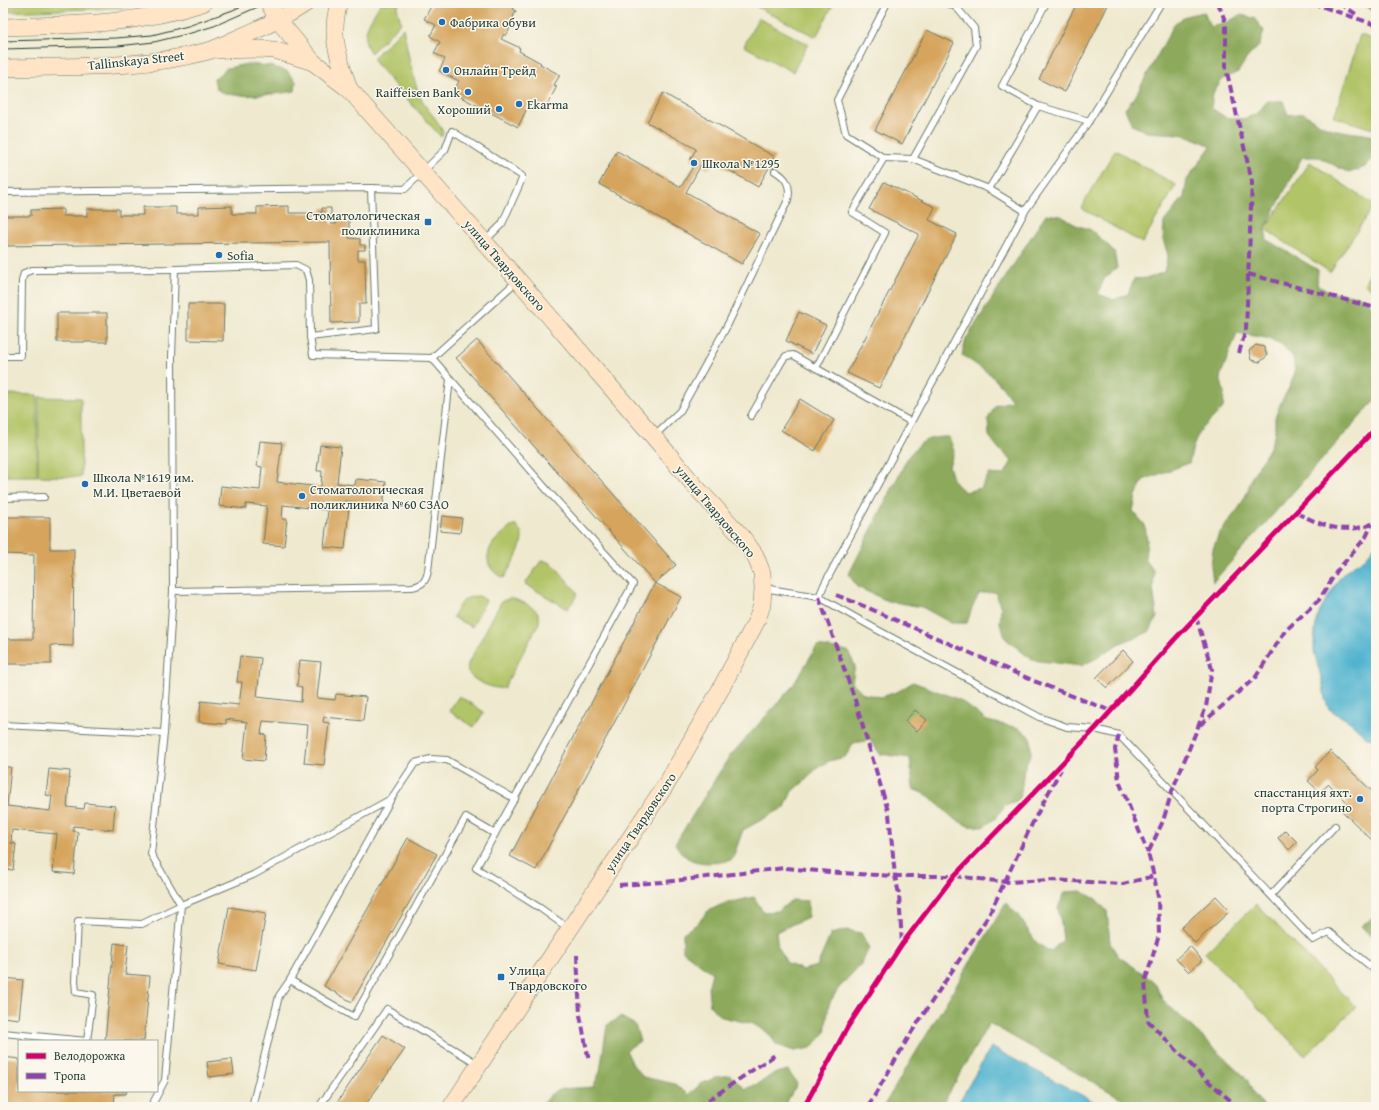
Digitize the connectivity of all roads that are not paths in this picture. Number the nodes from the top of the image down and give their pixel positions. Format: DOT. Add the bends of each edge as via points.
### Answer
graph roads {
  1 [pos="203,3"];
  2 [pos="269,3"];
  3 [pos="306,3"];
  4 [pos="338,3"];
  5 [pos="887,3"];
  6 [pos="948,3"];
  7 [pos="1046,3"];
  8 [pos="1161,3"];
  9 [pos="958,5"];
  10 [pos="278,20"];
  11 [pos="3,26"];
  12 [pos="209,50"];
  13 [pos="313,62"];
  14 [pos="3,68"];
  15 [pos="349,89"];
  16 [pos="1038,106"];
  17 [pos="1089,121"];
  18 [pos="884,158"];
  19 [pos="913,159"];
  20 [pos="775,171"];
  21 [pos="423,172"];
  22 [pos="371,188"];
  23 [pos="989,189"];
  24 [pos="3,192"];
  25 [pos="1025,211"];
  26 [pos="484,242"];
  27 [pos="175,269"];
  28 [pos="518,280"];
  29 [pos="310,337"];
  30 [pos="3,356"];
  31 [pos="432,358"];
  32 [pos="816,368"];
  33 [pos="450,379"];
  34 [pos="751,416"];
  35 [pos="911,422"];
  36 [pos="654,436"];
  37 [pos="44,497"];
  38 [pos="3,498"];
  39 [pos="763,588"];
  40 [pos="173,591"];
  41 [pos="819,597"];
  42 [pos="3,725"];
  43 [pos="164,733"];
  44 [pos="391,799"];
  45 [pos="515,799"];
  46 [pos="1335,826"];
  47 [pos="495,834"];
  48 [pos="1271,895"];
  49 [pos="181,905"];
  50 [pos="569,929"];
  51 [pos="1376,971"];
  52 [pos="290,980"];
  53 [pos="3,1033"];
  54 [pos="76,1040"];
  55 [pos="87,1040"];
  56 [pos="480,1064"];
  57 [pos="149,1107"];
  58 [pos="252,1107"];
  59 [pos="319,1107"];
  60 [pos="451,1107"];
  1 -- 11 [label="main road" via="148,18 112,23"];
  2 -- 10 [label="main road, улица Твардовского"];
  3 -- 10 [label="main road, Tallinskaya Street"];
  4 -- 15 [label="main road" via="334,39"];
  5 -- 18 [label="lane" via="837,100 846,134"];
  6 -- 9 [label="lane"];
  7 -- 16 [label="lane" via="1002,86"];
  8 -- 17 [label="lane"];
  9 -- 19 [label="lane" via="974,28 976,46"];
  10 -- 12 [label="main road, Tallinskaya Street"];
  10 -- 13 [label="main road, улица Твардовского"];
  12 -- 13 [label="main road" via="268,49"];
  12 -- 14 [label="main road, Tallinskaya Street" via="147,62"];
  13 -- 15 [label="main road, улица Твардовского"];
  15 -- 21 [label="main road, улица Твардовского"];
  16 -- 17 [label="lane"];
  16 -- 23 [label="lane"];
  17 -- 25 [label="lane"];
  18 -- 19 [label="lane"];
  18 -- 32 [label="lane" via="852,212 885,232"];
  19 -- 23 [label="lane"];
  20 -- 36 [label="lane" via="783,176 789,186 788,200 728,324 680,411"];
  21 -- 22 [label="lane" via="405,189"];
  21 -- 26 [label="main road, улица Твардовского"];
  21 -- 26 [label="lane" via="445,150 452,131 522,176 502,224"];
  22 -- 24 [label="lane"];
  22 -- 29 [label="lane" via="376,329"];
  23 -- 25 [label="lane"];
  25 -- 35 [label="lane"];
  26 -- 28 [label="main road, улица Твардовского"];
  27 -- 29 [label="lane" via="296,265 306,270 309,280"];
  27 -- 30 [label="lane" via="32,270 24,273 21,356"];
  27 -- 40 [label="lane" via="172,358"];
  28 -- 31 [label="lane"];
  28 -- 36 [label="main road, улица Твардовского"];
  29 -- 31 [label="lane" via="313,355"];
  31 -- 33 [label="lane"];
  32 -- 34 [label="lane" via="793,355 786,356"];
  32 -- 35 [label="lane"];
  33 -- 40 [label="lane" via="428,571 421,585"];
  33 -- 45 [label="lane" via="633,584"];
  35 -- 41 [label="lane"];
  36 -- 39 [label="main road, улица Твардовского" via="752,549 761,568"];
  37 -- 38 [label="lane"];
  39 -- 41 [label="lane"];
  39 -- 50 [label="main road, улица Твардовского" via="762,605 754,628 688,749"];
  40 -- 43 [label="lane"];
  41 -- 48 [label="lane" via="1039,717 1067,727 1095,729 1119,735"];
  42 -- 43 [label="lane"];
  43 -- 49 [label="lane" via="150,854"];
  44 -- 45 [label="lane" via="415,763 431,759 447,760"];
  44 -- 49 [label="lane" via="253,875"];
  44 -- 52 [label="lane"];
  45 -- 47 [label="lane"];
  46 -- 48 [label="lane"];
  47 -- 50 [label="lane" via="476,868"];
  47 -- 52 [label="lane" via="466,817 354,1017"];
  48 -- 51 [label="lane" via="1313,940 1329,932"];
  49 -- 55 [label="lane" via="142,924 78,921 76,992 92,996"];
  49 -- 57 [label="lane" via="165,1080"];
  50 -- 56 [label="main road, улица Твардовского"];
  52 -- 58 [label="lane" via="279,996"];
  53 -- 54 [label="lane"];
  56 -- 59 [label="lane" via="387,1009"];
  56 -- 60 [label="main road, улица Твардовского"];
}
